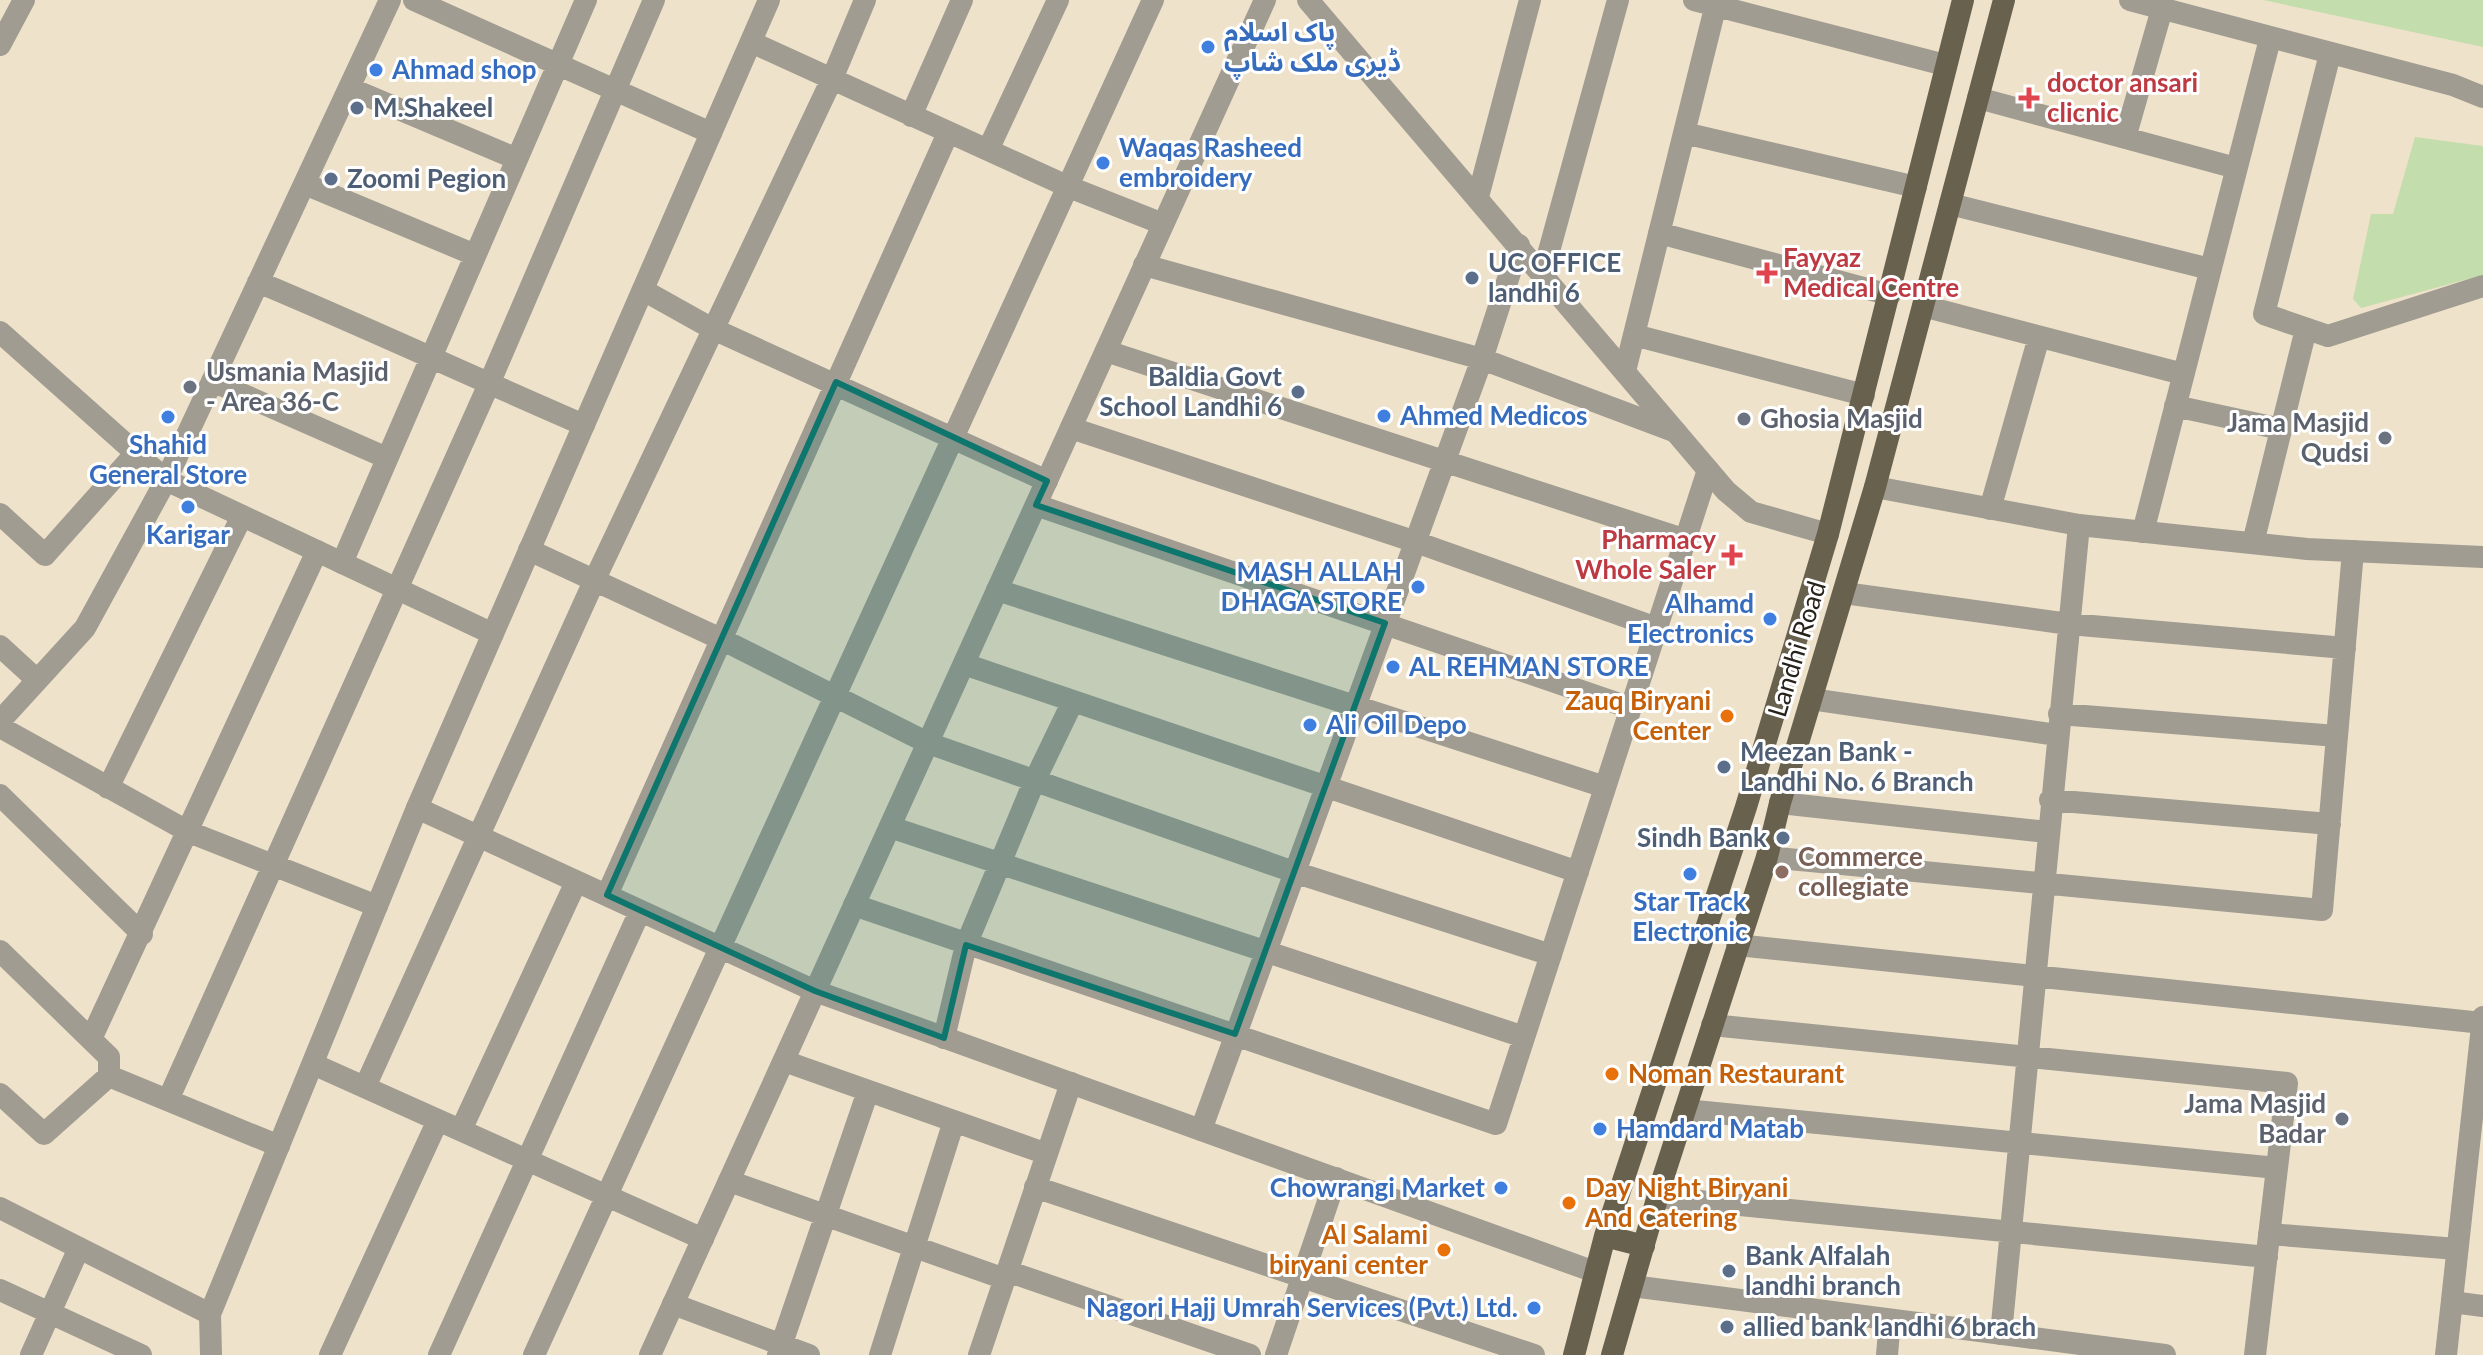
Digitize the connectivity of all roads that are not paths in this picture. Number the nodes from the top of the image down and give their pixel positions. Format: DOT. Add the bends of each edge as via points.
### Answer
graph roads {
  1 [pos="24,0"];
  2 [pos="390,0"];
  3 [pos="414,0"];
  4 [pos="586,0"];
  5 [pos="654,0"];
  6 [pos="769,0"];
  7 [pos="865,0"];
  8 [pos="962,0"];
  9 [pos="1058,0"];
  10 [pos="1153,0"];
  11 [pos="1265,0"];
  12 [pos="1308,0"];
  13 [pos="1530,0"];
  14 [pos="1618,0"];
  15 [pos="1963,0"];
  16 [pos="2004,0"];
  17 [pos="2130,0"];
  18 [pos="1709,2"];
  19 [pos="2162,9"];
  20 [pos="2270,39"];
  21 [pos="751,42"];
  22 [pos="0,45"];
  23 [pos="2330,54"];
  24 [pos="557,64"];
  25 [pos="1945,65"];
  26 [pos="832,79"];
  27 [pos="349,88"];
  28 [pos="615,90"];
  29 [pos="2483,97"];
  30 [pos="1978,98"];
  31 [pos="911,116"];
  32 [pos="711,133"];
  33 [pos="948,133"];
  34 [pos="1684,133"];
  35 [pos="2125,138"];
  36 [pos="988,150"];
  37 [pos="517,159"];
  38 [pos="2236,168"];
  39 [pos="305,184"];
  40 [pos="1069,187"];
  41 [pos="1916,187"];
  42 [pos="1478,197"];
  43 [pos="1950,204"];
  44 [pos="1163,224"];
  45 [pos="1659,233"];
  46 [pos="1519,245"];
  47 [pos="475,255"];
  48 [pos="1144,265"];
  49 [pos="2210,269"];
  50 [pos="1543,273"];
  51 [pos="258,282"];
  52 [pos="2483,286"];
  53 [pos="643,290"];
  54 [pos="1890,295"];
  55 [pos="1923,306"];
  56 [pos="711,328"];
  57 [pos="2306,329"];
  58 [pos="0,332"];
  59 [pos="1634,335"];
  60 [pos="2039,337"];
  61 [pos="1106,351"];
  62 [pos="432,355"];
  63 [pos="1482,359"];
  64 [pos="1625,371"];
  65 [pos="2183,374"];
  66 [pos="212,381"];
  67 [pos="836,382"];
  68 [pos="489,384"];
  69 [pos="1864,395"];
  70 [pos="2175,406"];
  71 [pos="584,425"];
  72 [pos="1071,428"];
  73 [pos="2281,429"];
  74 [pos="1676,432"];
  75 [pos="952,440"];
  76 [pos="136,453"];
  77 [pos="387,458"];
  78 [pos="1444,463"];
  79 [pos="1708,470"];
  80 [pos="166,480"];
  81 [pos="1047,481"];
  82 [pos="1875,487"];
  83 [pos="1036,505"];
  84 [pos="1990,509"];
  85 [pos="0,514"];
  86 [pos="242,516"];
  87 [pos="2079,525"];
  88 [pos="2143,532"];
  89 [pos="1828,534"];
  90 [pos="1686,540"];
  91 [pos="1413,541"];
  92 [pos="2253,543"];
  93 [pos="529,550"];
  94 [pos="317,551"];
  95 [pos="2353,551"];
  96 [pos="2483,557"];
  97 [pos="342,563"];
  98 [pos="595,579"];
  99 [pos="396,590"];
  100 [pos="997,590"];
  101 [pos="1844,593"];
  102 [pos="1385,623"];
  103 [pos="2069,624"];
  104 [pos="1657,628"];
  105 [pos="493,634"];
  106 [pos="723,640"];
  107 [pos="0,646"];
  108 [pos="2345,648"];
  109 [pos="964,664"];
  110 [pos="37,680"];
  111 [pos="834,697"];
  112 [pos="1811,699"];
  113 [pos="1073,701"];
  114 [pos="1355,704"];
  115 [pos="1631,708"];
  116 [pos="0,724"];
  117 [pos="2058,724"];
  118 [pos="2337,736"];
  119 [pos="928,743"];
  120 [pos="1034,782"];
  121 [pos="1605,787"];
  122 [pos="108,788"];
  123 [pos="1326,788"];
  124 [pos="0,795"];
  125 [pos="2050,800"];
  126 [pos="1780,803"];
  127 [pos="417,808"];
  128 [pos="2330,824"];
  129 [pos="890,827"];
  130 [pos="189,832"];
  131 [pos="2047,832"];
  132 [pos="480,838"];
  133 [pos="1767,857"];
  134 [pos="1002,864"];
  135 [pos="274,865"];
  136 [pos="1294,872"];
  137 [pos="1578,872"];
  138 [pos="576,882"];
  139 [pos="2043,883"];
  140 [pos="607,895"];
  141 [pos="854,905"];
  142 [pos="377,906"];
  143 [pos="640,911"];
  144 [pos="142,934"];
  145 [pos="966,945"];
  146 [pos="1737,945"];
  147 [pos="722,947"];
  148 [pos="0,951"];
  149 [pos="1264,953"];
  150 [pos="1551,955"];
  151 [pos="2033,975"];
  152 [pos="815,991"];
  153 [pos="2483,1021"];
  154 [pos="1712,1025"];
  155 [pos="1235,1034"];
  156 [pos="1524,1037"];
  157 [pos="944,1038"];
  158 [pos="91,1039"];
  159 [pos="2026,1056"];
  160 [pos="784,1061"];
  161 [pos="313,1064"];
  162 [pos="109,1076"];
  163 [pos="1071,1083"];
  164 [pos="365,1087"];
  165 [pos="868,1091"];
  166 [pos="0,1094"];
  167 [pos="168,1100"];
  168 [pos="1685,1110"];
  169 [pos="438,1120"];
  170 [pos="954,1121"];
  171 [pos="461,1130"];
  172 [pos="1201,1130"];
  173 [pos="2019,1143"];
  174 [pos="279,1146"];
  175 [pos="1047,1154"];
  176 [pos="525,1159"];
  177 [pos="2277,1168"];
  178 [pos="1336,1178"];
  179 [pos="729,1181"];
  180 [pos="1035,1187"];
  181 [pos="605,1195"];
  182 [pos="1658,1197"];
  183 [pos="0,1208"];
  184 [pos="828,1216"];
  185 [pos="2010,1231"];
  186 [pos="2269,1234"];
  187 [pos="1605,1236"];
  188 [pos="703,1239"];
  189 [pos="1644,1246"];
  190 [pos="915,1247"];
  191 [pos="79,1248"];
  192 [pos="2457,1249"];
  193 [pos="2267,1257"];
  194 [pos="1595,1272"];
  195 [pos="1006,1275"];
  196 [pos="1302,1277"];
  197 [pos="0,1290"];
  198 [pos="1629,1296"];
  199 [pos="1587,1300"];
  200 [pos="2452,1302"];
  201 [pos="673,1304"];
  202 [pos="2483,1306"];
  203 [pos="51,1314"];
  204 [pos="210,1314"];
  205 [pos="1890,1320"];
  206 [pos="2001,1334"];
  207 [pos="780,1350"];
  208 [pos="31,1355"];
  209 [pos="141,1355"];
  210 [pos="211,1355"];
  211 [pos="330,1355"];
  212 [pos="439,1355"];
  213 [pos="534,1355"];
  214 [pos="650,1355"];
  215 [pos="809,1355"];
  216 [pos="880,1355"];
  217 [pos="979,1355"];
  218 [pos="1250,1355"];
  219 [pos="1276,1355"];
  220 [pos="1534,1355"];
  221 [pos="1574,1355"];
  222 [pos="1612,1355"];
  223 [pos="1887,1355"];
  224 [pos="2164,1355"];
  225 [pos="2255,1355"];
  226 [pos="2446,1355"];
  1 -- 22 [label="street"];
  2 -- 27 [label="street"];
  3 -- 24 [label="street"];
  4 -- 24 [label="street"];
  5 -- 28 [label="street"];
  6 -- 21 [label="street"];
  7 -- 26 [label="street"];
  8 -- 31 [label="street"];
  9 -- 36 [label="street"];
  10 -- 40 [label="street"];
  11 -- 44 [label="street"];
  12 -- 42 [label="street"];
  13 -- 42 [label="street"];
  14 -- 50 [label="street"];
  15 -- 25 [label="main road, Landhi Road"];
  16 -- 30 [label="main road, Landhi Road"];
  17 -- 19 [label="street"];
  18 -- 25 [label="street"];
  18 -- 34 [label="street"];
  19 -- 20 [label="street"];
  19 -- 35 [label="street"];
  20 -- 23 [label="street"];
  20 -- 38 [label="street"];
  21 -- 26 [label="street"];
  21 -- 32 [label="street"];
  23 -- 29 [label="street"];
  23 -- 57 [label="street" via="2264,314"];
  24 -- 28 [label="street"];
  24 -- 37 [label="street"];
  25 -- 41 [label="main road, Landhi Road"];
  26 -- 31 [label="street"];
  26 -- 56 [label="street"];
  27 -- 37 [label="street"];
  27 -- 39 [label="street"];
  28 -- 32 [label="street"];
  28 -- 68 [label="street"];
  30 -- 35 [label="street"];
  30 -- 43 [label="main road, Landhi Road"];
  31 -- 33 [label="street"];
  32 -- 53 [label="street"];
  33 -- 36 [label="street"];
  33 -- 67 [label="street"];
  34 -- 41 [label="street"];
  34 -- 45 [label="street"];
  35 -- 38 [label="street"];
  36 -- 40 [label="street"];
  37 -- 47 [label="street"];
  38 -- 49 [label="street"];
  39 -- 47 [label="street"];
  39 -- 51 [label="street"];
  40 -- 44 [label="street"];
  40 -- 75 [label="street"];
  41 -- 54 [label="main road, Landhi Road"];
  42 -- 46 [label="street"];
  43 -- 49 [label="street"];
  43 -- 55 [label="main road, Landhi Road"];
  44 -- 48 [label="street"];
  45 -- 54 [label="street"];
  45 -- 59 [label="street"];
  46 -- 50 [label="street"];
  46 -- 63 [label="street"];
  47 -- 62 [label="street"];
  48 -- 61 [label="street"];
  48 -- 63 [label="street"];
  49 -- 65 [label="street"];
  50 -- 64 [label="street"];
  51 -- 62 [label="street"];
  51 -- 66 [label="street"];
  52 -- 57 [label="street" via="2328,336"];
  53 -- 56 [label="street"];
  53 -- 71 [label="street"];
  54 -- 69 [label="main road, Landhi Road"];
  55 -- 60 [label="street"];
  55 -- 82 [label="main road, Landhi Road"];
  56 -- 67 [label="street"];
  56 -- 98 [label="street"];
  57 -- 73 [label="street"];
  58 -- 76 [label="street"];
  59 -- 64 [label="street"];
  59 -- 69 [label="street"];
  60 -- 65 [label="street"];
  60 -- 84 [label="street"];
  61 -- 72 [label="street"];
  61 -- 78 [label="street"];
  62 -- 68 [label="street"];
  62 -- 77 [label="street"];
  63 -- 74 [label="street"];
  63 -- 78 [label="street"];
  64 -- 74 [label="street"];
  65 -- 70 [label="street"];
  66 -- 77 [label="street"];
  66 -- 80 [label="street"];
  67 -- 75 [label="street"];
  67 -- 106 [label="street"];
  68 -- 71 [label="street"];
  68 -- 99 [label="street"];
  69 -- 89 [label="main road, Landhi Road"];
  70 -- 73 [label="street"];
  70 -- 88 [label="street"];
  71 -- 93 [label="street"];
  72 -- 81 [label="street"];
  72 -- 91 [label="street"];
  73 -- 92 [label="street"];
  74 -- 79 [label="street"];
  75 -- 81 [label="street"];
  75 -- 111 [label="street"];
  76 -- 80 [label="street"];
  76 -- 85 [label="street" via="45,555"];
  77 -- 97 [label="street"];
  78 -- 90 [label="street"];
  78 -- 91 [label="street"];
  79 -- 89 [label="street" via="1751,512"];
  79 -- 90 [label="street"];
  80 -- 86 [label="street"];
  80 -- 110 [label="street" via="85,628"];
  81 -- 83 [label="street"];
  82 -- 84 [label="street"];
  82 -- 101 [label="main road, Landhi Road"];
  83 -- 100 [label="street"];
  83 -- 102 [label="street"];
  84 -- 87 [label="street"];
  86 -- 94 [label="street"];
  86 -- 122 [label="street"];
  87 -- 88 [label="street"];
  87 -- 103 [label="street"];
  88 -- 92 [label="street"];
  89 -- 187 [label="main road, Landhi Road" via="1746,807"];
  90 -- 104 [label="street"];
  91 -- 102 [label="street"];
  91 -- 104 [label="street"];
  92 -- 95 [label="street"];
  93 -- 98 [label="street"];
  93 -- 105 [label="street"];
  94 -- 97 [label="street"];
  94 -- 130 [label="street"];
  95 -- 96 [label="street"];
  95 -- 108 [label="street"];
  97 -- 99 [label="street"];
  98 -- 106 [label="street"];
  98 -- 132 [label="street"];
  99 -- 105 [label="street"];
  99 -- 135 [label="street"];
  100 -- 109 [label="street"];
  100 -- 114 [label="street"];
  101 -- 103 [label="street"];
  101 -- 112 [label="main road, Landhi Road"];
  102 -- 114 [label="street"];
  102 -- 115 [label="street"];
  103 -- 108 [label="street"];
  103 -- 117 [label="street"];
  104 -- 115 [label="street"];
  105 -- 127 [label="street"];
  106 -- 111 [label="street"];
  106 -- 140 [label="street"];
  107 -- 110 [label="street"];
  108 -- 118 [label="street"];
  109 -- 113 [label="street"];
  109 -- 119 [label="street"];
  110 -- 116 [label="street"];
  111 -- 119 [label="street"];
  111 -- 147 [label="street"];
  112 -- 117 [label="street"];
  112 -- 126 [label="main road, Landhi Road"];
  113 -- 120 [label="street"];
  113 -- 123 [label="street"];
  114 -- 121 [label="street"];
  114 -- 123 [label="street"];
  115 -- 121 [label="street"];
  116 -- 122 [label="street"];
  117 -- 118 [label="street"];
  117 -- 125 [label="street"];
  118 -- 128 [label="street"];
  119 -- 120 [label="street"];
  119 -- 129 [label="street"];
  120 -- 134 [label="street"];
  120 -- 136 [label="street"];
  121 -- 137 [label="street"];
  122 -- 130 [label="street"];
  123 -- 136 [label="street"];
  123 -- 137 [label="street"];
  124 -- 144 [label="street"];
  125 -- 128 [label="street"];
  125 -- 131 [label="street"];
  126 -- 131 [label="street"];
  126 -- 133 [label="main road, Landhi Road"];
  127 -- 132 [label="street"];
  127 -- 142 [label="street"];
  128 -- 139 [label="street" via="2322,910"];
  129 -- 134 [label="street"];
  129 -- 141 [label="street"];
  130 -- 135 [label="street"];
  130 -- 144 [label="street"];
  131 -- 139 [label="street"];
  132 -- 138 [label="street"];
  132 -- 164 [label="street"];
  133 -- 139 [label="street"];
  133 -- 146 [label="main road, Landhi Road"];
  134 -- 145 [label="street"];
  134 -- 149 [label="street"];
  135 -- 142 [label="street"];
  135 -- 167 [label="street"];
  136 -- 149 [label="street"];
  136 -- 150 [label="street"];
  137 -- 150 [label="street"];
  138 -- 140 [label="street"];
  138 -- 171 [label="street"];
  139 -- 151 [label="street"];
  140 -- 143 [label="street"];
  141 -- 145 [label="street"];
  141 -- 152 [label="street"];
  142 -- 161 [label="street"];
  143 -- 147 [label="street"];
  143 -- 176 [label="street"];
  144 -- 158 [label="street"];
  145 -- 155 [label="street"];
  145 -- 157 [label="street"];
  146 -- 151 [label="street"];
  146 -- 154 [label="main road, Landhi Road"];
  147 -- 152 [label="street"];
  147 -- 181 [label="street"];
  148 -- 158 [label="street"];
  149 -- 155 [label="street"];
  149 -- 156 [label="street"];
  150 -- 156 [label="street"];
  151 -- 153 [label="street"];
  151 -- 159 [label="street"];
  152 -- 157 [label="street"];
  152 -- 160 [label="street"];
  153 -- 192 [label="street"];
  154 -- 159 [label="street"];
  154 -- 168 [label="main road, Landhi Road"];
  155 -- 156 [label="street" via="1496,1124"];
  155 -- 172 [label="street"];
  157 -- 163 [label="street"];
  158 -- 162 [label="street" via="109,1057"];
  159 -- 173 [label="street"];
  159 -- 177 [label="street" via="2287,1083"];
  160 -- 165 [label="street"];
  160 -- 179 [label="street"];
  161 -- 164 [label="street"];
  161 -- 174 [label="street"];
  162 -- 166 [label="street" via="44,1134"];
  162 -- 167 [label="street"];
  163 -- 172 [label="street"];
  163 -- 175 [label="street"];
  164 -- 169 [label="street"];
  165 -- 170 [label="street"];
  165 -- 184 [label="street"];
  167 -- 174 [label="street"];
  168 -- 173 [label="street"];
  168 -- 182 [label="main road, Landhi Road"];
  169 -- 171 [label="street"];
  169 -- 211 [label="street"];
  170 -- 175 [label="street"];
  170 -- 190 [label="street"];
  171 -- 176 [label="street"];
  172 -- 178 [label="street"];
  173 -- 177 [label="street"];
  173 -- 185 [label="street"];
  174 -- 204 [label="street"];
  175 -- 180 [label="street"];
  176 -- 181 [label="street"];
  176 -- 212 [label="street"];
  177 -- 186 [label="street"];
  178 -- 194 [label="street"];
  178 -- 196 [label="street"];
  179 -- 184 [label="street"];
  179 -- 188 [label="street"];
  180 -- 195 [label="street"];
  180 -- 196 [label="street"];
  181 -- 188 [label="street"];
  181 -- 213 [label="street"];
  182 -- 185 [label="street"];
  182 -- 189 [label="main road, Landhi Road"];
  183 -- 191 [label="street"];
  184 -- 190 [label="street"];
  184 -- 207 [label="street"];
  185 -- 193 [label="street"];
  185 -- 206 [label="street"];
  186 -- 192 [label="street"];
  186 -- 193 [label="street"];
  187 -- 189 [label="main road"];
  187 -- 194 [label="main road, Landhi Road"];
  188 -- 201 [label="street"];
  189 -- 198 [label="main road, Landhi Road"];
  190 -- 195 [label="street"];
  190 -- 216 [label="street"];
  191 -- 203 [label="street"];
  191 -- 204 [label="street"];
  192 -- 200 [label="street"];
  193 -- 225 [label="street"];
  194 -- 199 [label="main road, Landhi Road"];
  195 -- 217 [label="street"];
  195 -- 218 [label="street"];
  196 -- 219 [label="street"];
  196 -- 220 [label="street"];
  197 -- 203 [label="street"];
  198 -- 199 [label="main road"];
  198 -- 205 [label="street"];
  198 -- 222 [label="main road, Landhi Road"];
  199 -- 221 [label="main road, Landhi Road"];
  200 -- 202 [label="street"];
  200 -- 226 [label="street"];
  201 -- 207 [label="street"];
  201 -- 214 [label="street"];
  203 -- 208 [label="street"];
  203 -- 209 [label="street"];
  204 -- 210 [label="street"];
  205 -- 206 [label="street"];
  205 -- 223 [label="street"];
  206 -- 224 [label="street"];
  207 -- 215 [label="street"];
}
